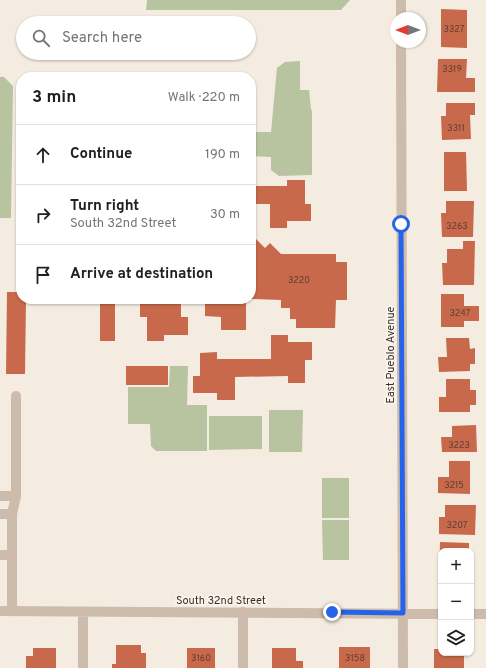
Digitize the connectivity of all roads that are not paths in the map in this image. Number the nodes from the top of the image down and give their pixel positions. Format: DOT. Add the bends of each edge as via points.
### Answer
graph roads {
  1 [pos="401,0"];
  2 [pos="401,12"];
  3 [pos="401,48"];
  4 [pos="16,396"];
  5 [pos="0,496"];
  6 [pos="16,496"];
  7 [pos="0,514"];
  8 [pos="12,514"];
  9 [pos="0,555"];
  10 [pos="12,555"];
  11 [pos="0,611"];
  12 [pos="12,611"];
  13 [pos="83,612"];
  14 [pos="243,612"];
  15 [pos="403,613"];
  16 [pos="438,614"];
  17 [pos="474,614"];
  18 [pos="486,614"];
  19 [pos="83,668"];
  20 [pos="243,668"];
  21 [pos="403,668"];
  1 -- 2 [label="street"];
  3 -- 15 [label="street, East Pueblo Avenue"];
  4 -- 6 [label="street"];
  5 -- 6 [label="street"];
  6 -- 8 [label="street"];
  7 -- 8 [label="street"];
  8 -- 10 [label="street"];
  9 -- 10 [label="street"];
  10 -- 12 [label="street"];
  11 -- 12 [label="street, South 32nd Street"];
  12 -- 13 [label="street, South 32nd Street"];
  13 -- 14 [label="street, South 32nd Street"];
  13 -- 19 [label="street"];
  14 -- 15 [label="street, South 32nd Street"];
  14 -- 20 [label="street"];
  15 -- 16 [label="street, South 32nd Street"];
  15 -- 21 [label="street, East Pueblo Avenue"];
  17 -- 18 [label="street"];
}
